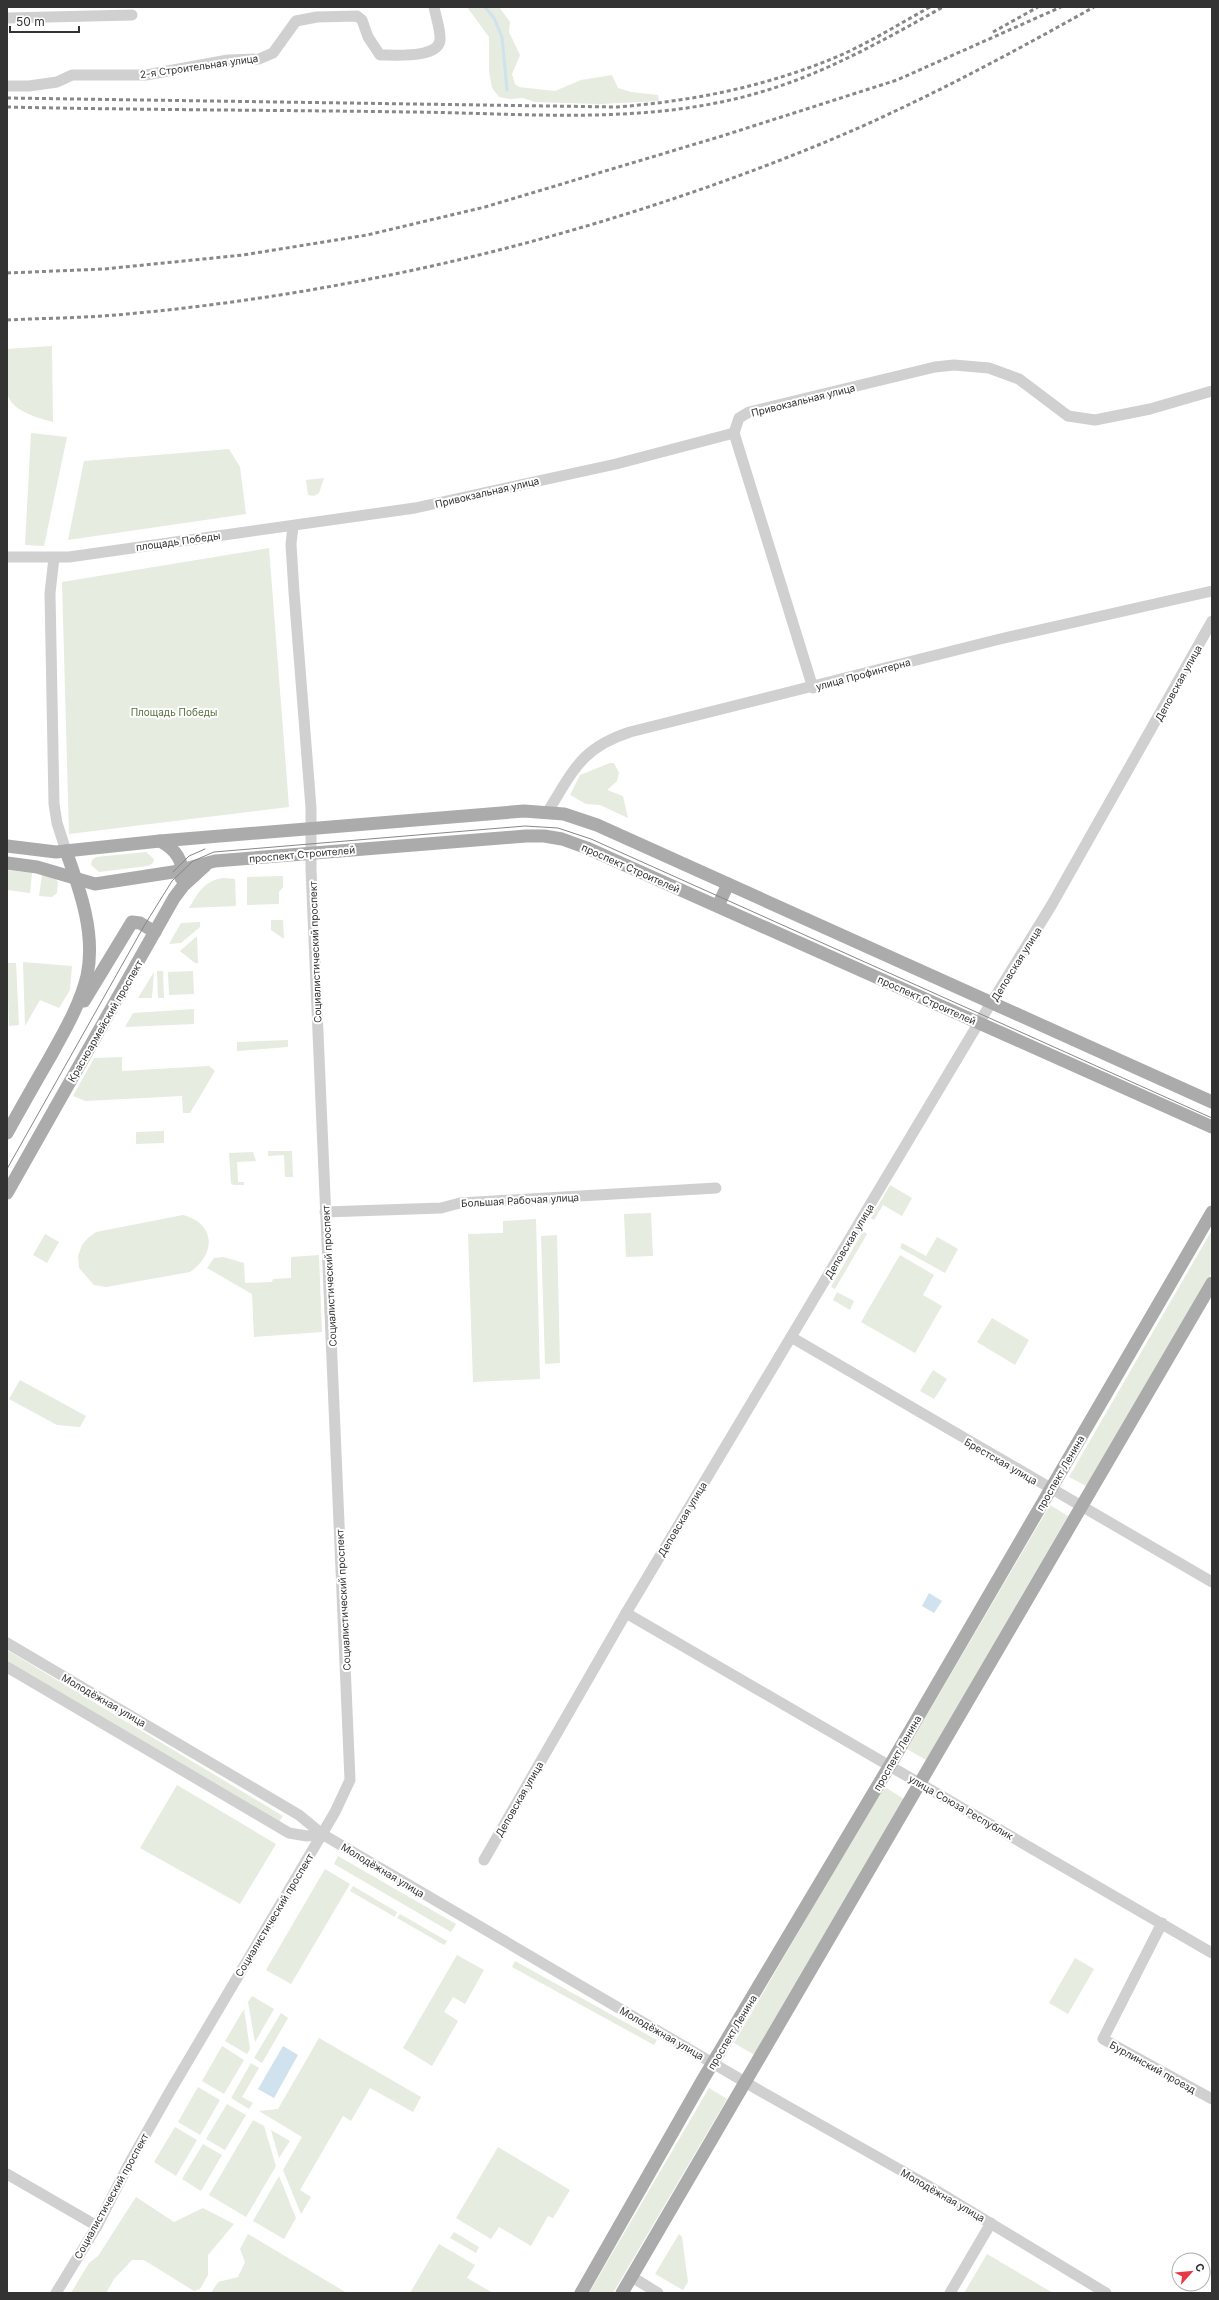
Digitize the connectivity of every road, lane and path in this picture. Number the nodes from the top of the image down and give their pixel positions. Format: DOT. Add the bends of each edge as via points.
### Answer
graph roads {
  1 [pos="434,7"];
  2 [pos="132,14"];
  3 [pos="7,18"];
  4 [pos="7,86"];
  5 [pos="1212,391"];
  6 [pos="734,433"];
  7 [pos="293,526"];
  8 [pos="7,557"];
  9 [pos="54,558"];
  10 [pos="1212,591"];
  11 [pos="1212,621"];
  12 [pos="812,688"];
  13 [pos="548,811"];
  14 [pos="310,829"];
  15 [pos="160,841"];
  16 [pos="7,846"];
  17 [pos="66,851"];
  18 [pos="311,853"];
  19 [pos="215,861"];
  20 [pos="7,863"];
  21 [pos="183,869"];
  22 [pos="76,880"];
  23 [pos="728,884"];
  24 [pos="174,898"];
  25 [pos="718,906"];
  26 [pos="155,932"];
  27 [pos="993,1002"];
  28 [pos="979,1023"];
  29 [pos="68,1026"];
  30 [pos="1212,1102"];
  31 [pos="1212,1127"];
  32 [pos="7,1133"];
  33 [pos="716,1188"];
  34 [pos="7,1193"];
  35 [pos="325,1212"];
  36 [pos="1212,1212"];
  37 [pos="1212,1283"];
  38 [pos="791,1337"];
  39 [pos="1050,1490"];
  40 [pos="1082,1507"];
  41 [pos="1212,1582"];
  42 [pos="626,1613"];
  43 [pos="7,1643"];
  44 [pos="7,1667"];
  45 [pos="890,1765"];
  46 [pos="921,1783"];
  47 [pos="322,1834"];
  48 [pos="484,1860"];
  49 [pos="1162,1923"];
  50 [pos="1212,1953"];
  51 [pos="713,2063"];
  52 [pos="746,2083"];
  53 [pos="1212,2099"];
  54 [pos="7,2174"];
  55 [pos="991,2223"];
  56 [pos="97,2226"];
  57 [pos="632,2277"];
  58 [pos="56,2293"];
  59 [pos="581,2293"];
  60 [pos="622,2293"];
  61 [pos="658,2293"];
  62 [pos="950,2293"];
  63 [pos="1106,2293"];
  1 -- 4 [label="street, 2-я Строительная улица" via="440,39 436,48 428,53 380,55 368,37 362,20 356,16 317,17 296,21 273,53 259,59 228,60 146,75 72,75 57,82"];
  2 -- 3 [label="street"];
  5 -- 6 [label="street, Привокзальная улица" via="1194,398 1095,420 1080,419 1068,416 1055,408 1019,379 989,368 954,365 935,367 749,412 739,418"];
  6 -- 7 [label="street, Привокзальная улица" via="616,464 444,502"];
  6 -- 12 [label="street"];
  7 -- 9 [label="street, площадь Победы"];
  7 -- 14 [label="street" via="291,544 311,808"];
  8 -- 9 [label="street"];
  9 -- 17 [label="street" via="50,593 54,804"];
  10 -- 12 [label="street, улица Профинтерна" via="1008,638"];
  11 -- 27 [label="street, Деповская улица" via="1070,875"];
  12 -- 13 [label="street, улица Профинтерна" via="612,738 600,744 581,761"];
  13 -- 14 [label="main road"];
  13 -- 23 [label="main road" via="597,825"];
  14 -- 15 [label="main road"];
  14 -- 18 [label="street, Социалистический проспект"];
  15 -- 17 [label="main road"];
  15 -- 21 [label="main road" via="177,855"];
  16 -- 17 [label="main road" via="39,851"];
  17 -- 22 [label="main road"];
  18 -- 19 [label="main road, проспект Строителей"];
  18 -- 25 [label="main road, проспект Строителей" via="544,836 587,848"];
  18 -- 35 [label="street, Социалистический проспект"];
  19 -- 21 [label="main road, проспект Строителей"];
  19 -- 24 [label="main road, Красноармейский проспект" via="194,874"];
  20 -- 22 [label="main road, проспект Строителей" via="37,867"];
  21 -- 22 [label="main road, проспект Строителей" via="125,881 95,884"];
  21 -- 24 [label="main road"];
  22 -- 29 [label="main road" via="84,905 88,931 87,975"];
  23 -- 25 [label="main road"];
  23 -- 27 [label="main road"];
  24 -- 26 [label="main road, Красноармейский проспект"];
  25 -- 28 [label="main road, проспект Строителей"];
  26 -- 29 [label="main road" via="132,922"];
  26 -- 34 [label="main road, Красноармейский проспект"];
  27 -- 28 [label="street, Деповская улица"];
  27 -- 30 [label="main road"];
  28 -- 31 [label="main road, проспект Строителей"];
  28 -- 38 [label="street, Деповская улица"];
  29 -- 32 [label="main road"];
  33 -- 35 [label="street, Большая Рабочая улица" via="460,1203 441,1208"];
  35 -- 47 [label="street, Социалистический проспект" via="351,1764 346,1791"];
  36 -- 39 [label="main road, проспект Ленина"];
  37 -- 40 [label="main road"];
  38 -- 39 [label="street, Брестская улица"];
  38 -- 42 [label="street, Деповская улица"];
  39 -- 40 [label="street, Брестская улица"];
  39 -- 45 [label="main road, проспект Ленина"];
  40 -- 41 [label="street, Брестская улица"];
  40 -- 46 [label="main road"];
  42 -- 45 [label="street, улица Союза Республик"];
  42 -- 48 [label="street, Деповская улица"];
  43 -- 47 [label="street, Молодёжная улица" via="299,1815"];
  44 -- 47 [label="street, Молодёжная улица" via="289,1833 307,1836"];
  45 -- 46 [label="street, улица Союза Республик"];
  45 -- 51 [label="main road, проспект Ленина"];
  46 -- 49 [label="street, улица Союза Республик"];
  46 -- 52 [label="main road"];
  47 -- 51 [label="street, Молодёжная улица"];
  47 -- 56 [label="street, Социалистический проспект" via="168,2094"];
  49 -- 50 [label="street, улица Союза Республик"];
  49 -- 53 [label="street, Бурлинский проезд" via="1103,2040"];
  51 -- 52 [label="street, Молодёжная улица"];
  51 -- 59 [label="main road, проспект Ленина"];
  52 -- 55 [label="street, Молодёжная улица"];
  52 -- 57 [label="main road"];
  54 -- 56 [label="street"];
  55 -- 62 [label="street"];
  55 -- 63 [label="street, Молодёжная улица"];
  56 -- 58 [label="street, Социалистический проспект"];
  57 -- 60 [label="main road"];
  57 -- 61 [label="street"];
}
